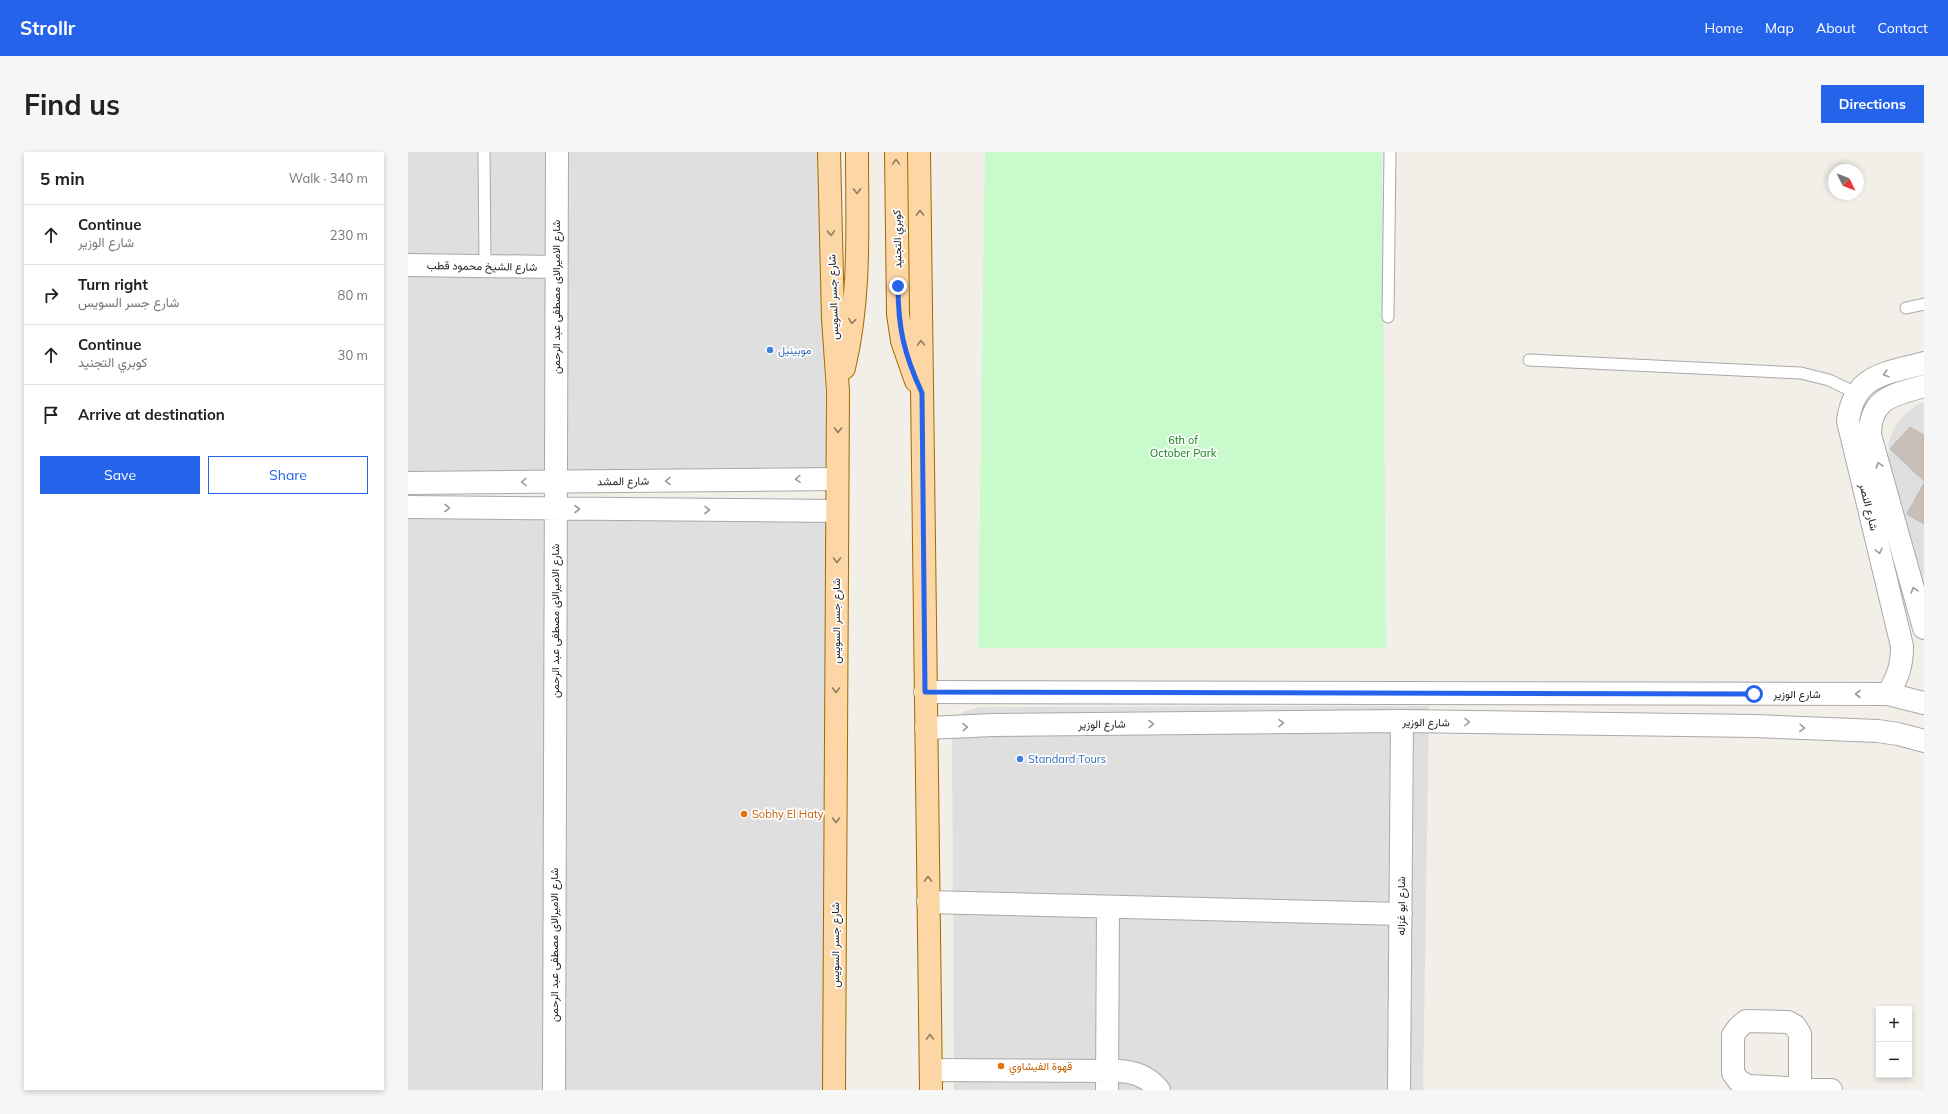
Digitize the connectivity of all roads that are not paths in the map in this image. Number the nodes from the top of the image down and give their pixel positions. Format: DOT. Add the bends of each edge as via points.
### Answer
graph roads {
  1 [pos="484,152"];
  2 [pos="556,152"];
  3 [pos="828,152"];
  4 [pos="857,152"];
  5 [pos="896,152"];
  6 [pos="919,152"];
  7 [pos="1390,152"];
  8 [pos="408,265"];
  9 [pos="485,266"];
  10 [pos="556,267"];
  11 [pos="1924,304"];
  12 [pos="1906,308"];
  13 [pos="1388,317"];
  14 [pos="1529,360"];
  15 [pos="1924,363"];
  16 [pos="1924,386"];
  17 [pos="838,391"];
  18 [pos="922,393"];
  19 [pos="1856,393"];
  20 [pos="1875,410"];
  21 [pos="837,479"];
  22 [pos="555,482"];
  23 [pos="408,483"];
  24 [pos="408,507"];
  25 [pos="556,509"];
  26 [pos="837,511"];
  27 [pos="1924,628"];
  28 [pos="925,692"];
  29 [pos="1754,694"];
  30 [pos="1888,694"];
  31 [pos="1924,703"];
  32 [pos="1402,722"];
  33 [pos="1755,726"];
  34 [pos="926,728"];
  35 [pos="1922,743"];
  36 [pos="928,902"];
  37 [pos="1108,907"];
  38 [pos="1401,914"];
  39 [pos="931,1080"];
  40 [pos="1107,1080"];
  41 [pos="1800,1089"];
  42 [pos="554,1090"];
  43 [pos="834,1090"];
  44 [pos="1159,1090"];
  45 [pos="1400,1090"];
  46 [pos="1831,1090"];
  1 -- 9 [label="lane"];
  2 -- 10 [label="street, شارع الاميرالاى مصطفى عبد الرحمن"];
  3 -- 17 [label="main road, شارع جسر السويس, one-way" via="832,319"];
  4 -- 17 [label="main road, one-way" via="857,269 854,310 848,351"];
  18 -- 5 [label="main road, كوبري التجنيد, one-way" via="906,355 898,314"];
  18 -- 6 [label="main road, one-way"];
  7 -- 13 [label="lane"];
  8 -- 9 [label="street, شارع الشيخ محمود قطب"];
  9 -- 10 [label="street, شارع الشيخ محمود قطب"];
  10 -- 22 [label="street, شارع الاميرالاى مصطفى عبد الرحمن"];
  11 -- 12 [label="lane"];
  14 -- 19 [label="lane" via="1801,373 1829,380"];
  15 -- 19 [label="street, شارع النصر, one-way" via="1881,375 1867,382"];
  16 -- 20 [label="street" via="1895,394 1883,400"];
  17 -- 21 [label="main road, شارع جسر السويس, one-way"];
  18 -- 28 [label="main road"];
  19 -- 20 [label="street"];
  19 -- 30 [label="street, شارع النصر, one-way" via="1850,406 1848,421 1902,646 1902,663 1898,677"];
  27 -- 20 [label="street, شارع النصر, one-way" via="1870,435 1870,422"];
  21 -- 22 [label="street, شارع المشد, one-way"];
  21 -- 26 [label="main road, شارع جسر السويس"];
  22 -- 23 [label="street, شارع المشد, one-way"];
  22 -- 25 [label="street, شارع الاميرالاى مصطفى عبد الرحمن"];
  24 -- 25 [label="street, one-way"];
  25 -- 26 [label="street, one-way"];
  25 -- 42 [label="street, شارع الاميرالاى مصطفى عبد الرحمن"];
  26 -- 43 [label="main road, شارع جسر السويس, one-way"];
  28 -- 29 [label="street, شارع الوزير"];
  28 -- 34 [label="main road"];
  30 -- 29 [label="street, شارع الوزير, one-way"];
  29 -- 33 [label="street"];
  30 -- 31 [label="street, شارع الوزير"];
  32 -- 33 [label="street, شارع الوزير, one-way"];
  34 -- 32 [label="street, شارع الوزير, one-way"];
  32 -- 38 [label="street, شارع ابو غزاله"];
  33 -- 35 [label="street, شارع الوزير, one-way" via="1878,731 1898,734"];
  36 -- 34 [label="main road, one-way"];
  36 -- 37 [label="street"];
  39 -- 36 [label="main road, one-way"];
  37 -- 38 [label="street"];
  37 -- 40 [label="street"];
  38 -- 45 [label="street, شارع ابو غزاله"];
  39 -- 40 [label="street"];
  40 -- 44 [label="street" via="1130,1072 1141,1075"];
  41 -- 46 [label="street"];
}
